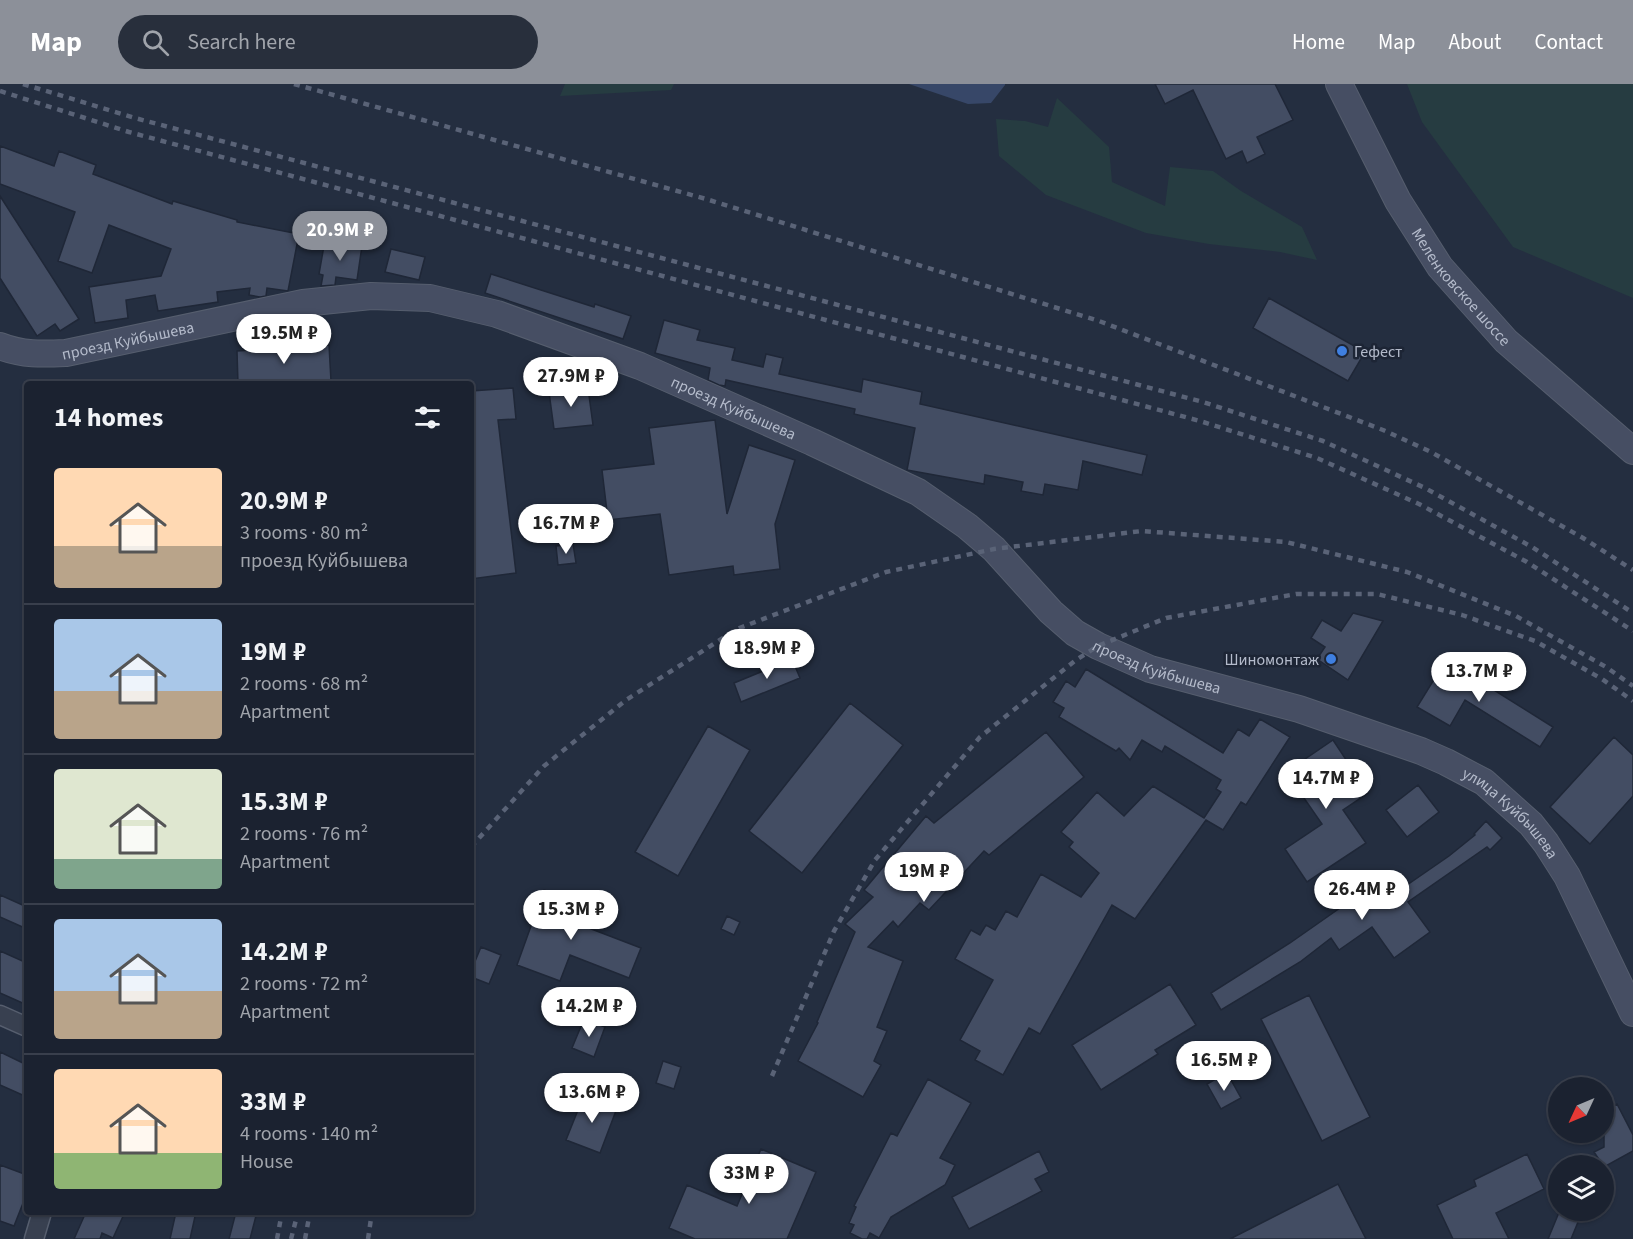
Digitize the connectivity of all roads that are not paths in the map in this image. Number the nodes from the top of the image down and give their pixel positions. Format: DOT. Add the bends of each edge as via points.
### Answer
graph roads {
  1 [pos="1339,84"];
  2 [pos="0,346"];
  3 [pos="1633,451"];
  4 [pos="1299,709"];
  5 [pos="1633,1013"];
  6 [pos="0,1015"];
  7 [pos="24,1026"];
  8 [pos="41,1215"];
  9 [pos="34,1239"];
  1 -- 3 [label="street, Меленковское шоссе" via="1398,201 1440,267 1506,341"];
  2 -- 4 [label="street, проезд Куйбышева" via="24,353 66,353 303,303 371,296 430,298 497,314 640,366 918,492 994,549 1051,612 1098,646 1150,669"];
  4 -- 5 [label="street, улица Куйбышева" via="1446,762 1484,783 1515,808 1546,843 1567,876"];
  6 -- 7 [label="street"];
  8 -- 9 [label="street"];
}
